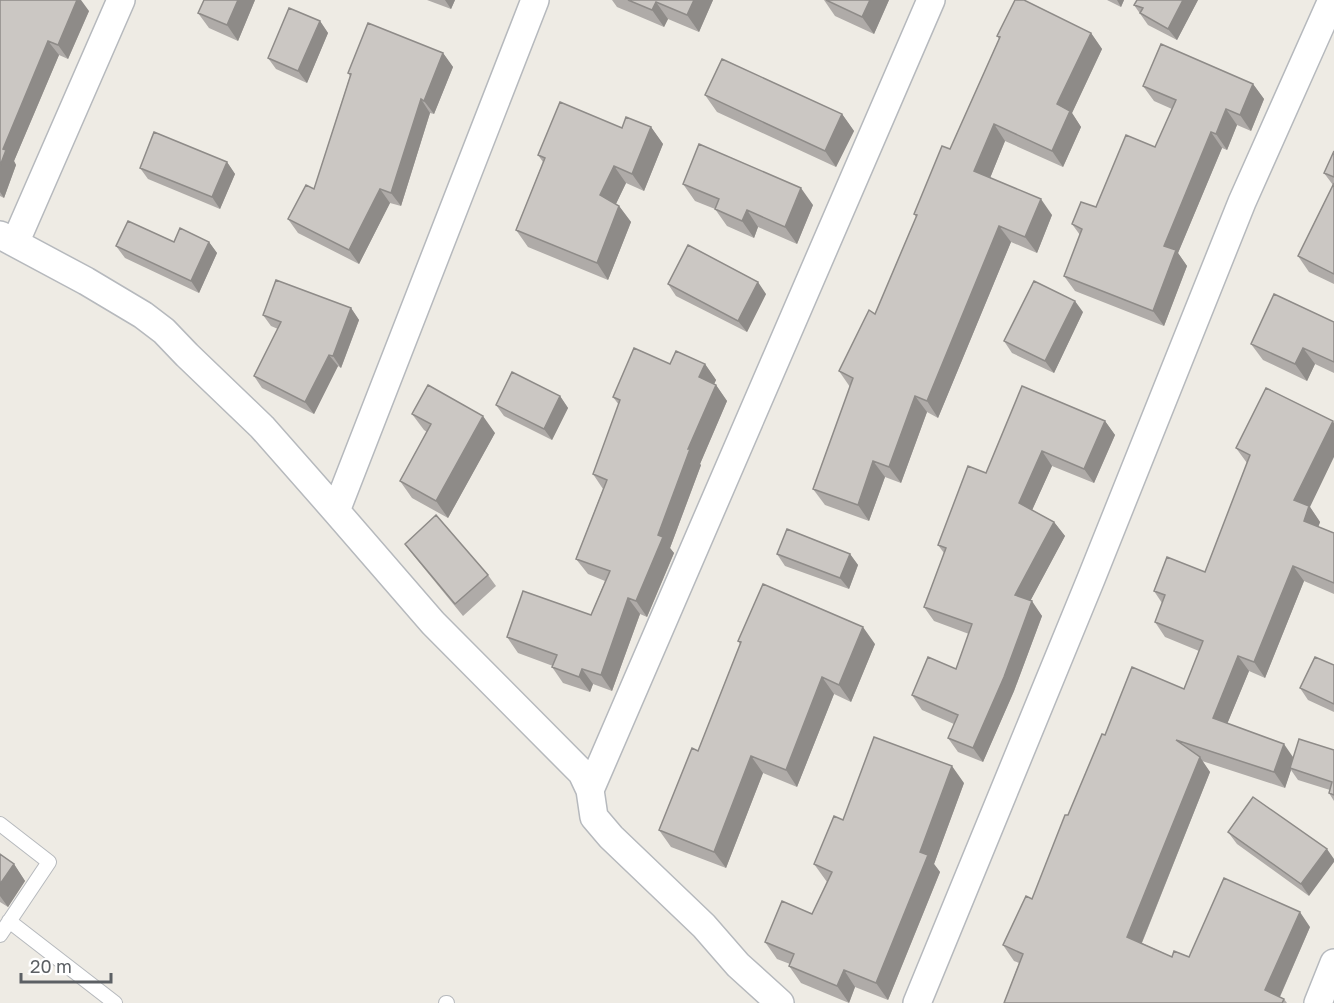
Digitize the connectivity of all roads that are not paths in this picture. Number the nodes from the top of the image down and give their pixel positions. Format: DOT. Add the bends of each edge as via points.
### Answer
graph roads {
  1 [pos="121,0"];
  2 [pos="535,0"];
  3 [pos="931,0"];
  4 [pos="1332,0"];
  5 [pos="8,239"];
  6 [pos="336,511"];
  7 [pos="590,790"];
  8 [pos="0,824"];
  9 [pos="9,921"];
  10 [pos="0,935"];
  11 [pos="1334,963"];
  12 [pos="115,1003"];
  13 [pos="780,1003"];
  14 [pos="917,1003"];
  15 [pos="1318,1003"];
  1 -- 5 [label="street"];
  2 -- 6 [label="street"];
  3 -- 7 [label="street"];
  4 -- 14 [label="street" via="1242,202"];
  5 -- 6 [label="street" via="164,331 262,427"];
  6 -- 7 [label="street" via="433,623 582,772"];
  7 -- 13 [label="street" via="594,817 611,837"];
  8 -- 9 [label="lane" via="49,862"];
  9 -- 10 [label="lane"];
  9 -- 12 [label="lane"];
  11 -- 15 [label="street"];
}
